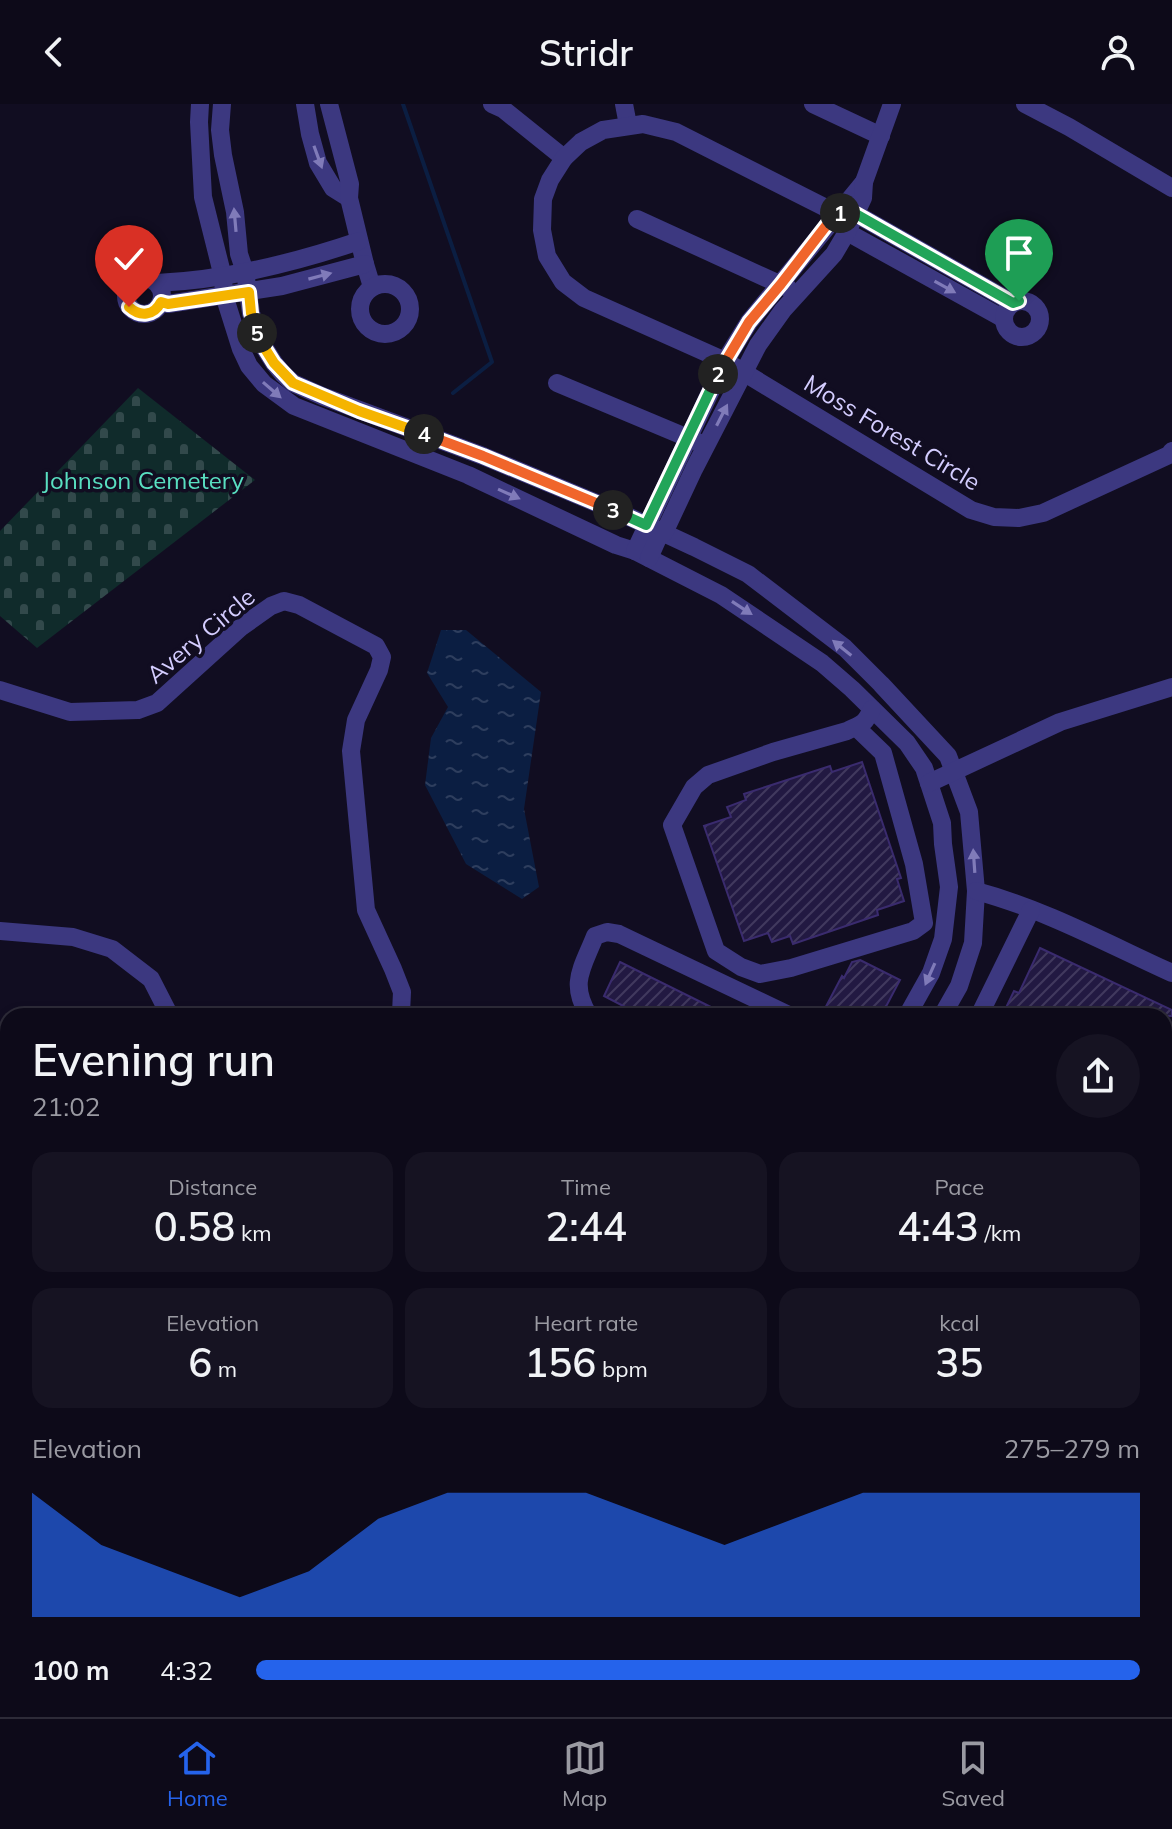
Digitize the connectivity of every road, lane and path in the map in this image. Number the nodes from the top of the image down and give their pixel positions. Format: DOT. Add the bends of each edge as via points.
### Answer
graph roads {
  1 [pos="200,104"];
  2 [pos="222,104"];
  3 [pos="305,104"];
  4 [pos="329,104"];
  5 [pos="492,104"];
  6 [pos="624,104"];
  7 [pos="813,104"];
  8 [pos="892,104"];
  9 [pos="1025,104"];
  10 [pos="628,125"];
  11 [pos="881,136"];
  12 [pos="564,158"];
  13 [pos="864,182"];
  14 [pos="1172,188"];
  15 [pos="349,198"];
  16 [pos="836,213"];
  17 [pos="856,214"];
  18 [pos="637,219"];
  19 [pos="847,232"];
  20 [pos="359,241"];
  21 [pos="920,250"];
  22 [pos="365,264"];
  23 [pos="910,268"];
  24 [pos="245,272"];
  25 [pos="157,283"];
  26 [pos="223,286"];
  27 [pos="372,287"];
  28 [pos="790,289"];
  29 [pos="249,292"];
  30 [pos="161,302"];
  31 [pos="771,310"];
  32 [pos="725,361"];
  33 [pos="743,372"];
  34 [pos="557,383"];
  35 [pos="399,424"];
  36 [pos="688,437"];
  37 [pos="390,446"];
  38 [pos="706,446"];
  39 [pos="1172,451"];
  40 [pos="682,473"];
  41 [pos="646,525"];
  42 [pos="664,533"];
  43 [pos="642,554"];
  44 [pos="1172,687"];
  45 [pos="0,690"];
  46 [pos="872,709"];
  47 [pos="856,727"];
  48 [pos="954,771"];
  49 [pos="929,783"];
  50 [pos="976,891"];
  51 [pos="1031,910"];
  52 [pos="945,927"];
  53 [pos="0,931"];
  54 [pos="974,933"];
  55 [pos="1172,973"];
  56 [pos="166,1008"];
  57 [pos="401,1008"];
  58 [pos="584,1008"];
  59 [pos="774,1008"];
  60 [pos="911,1008"];
  61 [pos="947,1008"];
  62 [pos="983,1008"];
  1 -- 26 [label="street" via="203,197"];
  24 -- 2 [label="street, one-way" via="223,155"];
  3 -- 15 [label="street, one-way" via="318,163 333,188"];
  4 -- 15 [label="street"];
  5 -- 12 [label="street"];
  6 -- 10 [label="street"];
  7 -- 11 [label="street"];
  8 -- 11 [label="street"];
  9 -- 14 [label="street"];
  10 -- 12 [label="street" via="603,130"];
  10 -- 16 [label="street" via="676,132"];
  11 -- 13 [label="street"];
  12 -- 32 [label="street, Moss Forest Circle" via="543,199 542,230 547,256 563,282 584,298"];
  13 -- 16 [label="street"];
  13 -- 17 [label="street"];
  15 -- 20 [label="street"];
  16 -- 17 [label="street"];
  16 -- 19 [label="street"];
  16 -- 28 [label="street"];
  17 -- 19 [label="street"];
  17 -- 21 [label="street"];
  18 -- 28 [label="street"];
  19 -- 23 [label="street"];
  19 -- 28 [label="street" via="834,254"];
  20 -- 22 [label="street"];
  20 -- 24 [label="street"];
  21 -- 23 [label="street"];
  23 -- 21 [label="street, one-way" via="1008,311"];
  22 -- 27 [label="street"];
  29 -- 22 [label="street, one-way"];
  24 -- 26 [label="street"];
  24 -- 29 [label="street"];
  25 -- 26 [label="street"];
  25 -- 30 [label="street"];
  25 -- 30 [label="street" via="140,277 127,287 126,300 141,314 154,311"];
  26 -- 29 [label="street"];
  26 -- 30 [label="street"];
  26 -- 37 [label="street, one-way" via="241,349 264,384 294,406"];
  28 -- 31 [label="street"];
  29 -- 35 [label="street" via="259,339 293,383"];
  31 -- 32 [label="street" via="749,322"];
  31 -- 33 [label="street"];
  32 -- 33 [label="street, Moss Forest Circle"];
  32 -- 36 [label="street"];
  38 -- 33 [label="street, one-way"];
  33 -- 39 [label="street, Moss Forest Circle" via="951,500 994,517 1043,513"];
  34 -- 36 [label="street"];
  35 -- 37 [label="street"];
  35 -- 41 [label="street"];
  36 -- 38 [label="street"];
  36 -- 40 [label="street"];
  37 -- 43 [label="street, one-way" via="468,475"];
  38 -- 40 [label="street"];
  40 -- 41 [label="street"];
  40 -- 42 [label="street"];
  41 -- 42 [label="street"];
  41 -- 43 [label="street"];
  42 -- 43 [label="street"];
  48 -- 42 [label="street, one-way" via="948,756 845,648 748,574"];
  43 -- 46 [label="street, one-way" via="763,621 822,663"];
  44 -- 48 [label="street" via="1060,722"];
  45 -- 57 [label="street, Avery Circle" via="70,712 138,710 157,703 240,628 284,601 376,646 382,657 379,670 356,720 351,751 366,910 402,992"];
  46 -- 47 [label="street" via="865,723"];
  46 -- 49 [label="street" via="907,743"];
  47 -- 47 [label="street" via="708,775 694,787 672,825 716,951 741,967 760,974 791,968 913,931 924,923 914,864 883,753"];
  48 -- 49 [label="street"];
  50 -- 48 [label="street, one-way" via="969,812"];
  49 -- 52 [label="street" via="942,823 949,887"];
  50 -- 51 [label="street"];
  50 -- 54 [label="street"];
  51 -- 55 [label="street"];
  51 -- 62 [label="street"];
  52 -- 54 [label="street"];
  52 -- 60 [label="street, one-way" via="931,973"];
  53 -- 56 [label="street" via="73,937 112,949 151,979"];
  54 -- 61 [label="street" via="959,986"];
  58 -- 59 [label="street" via="577,983 595,936 607,932"];
}
